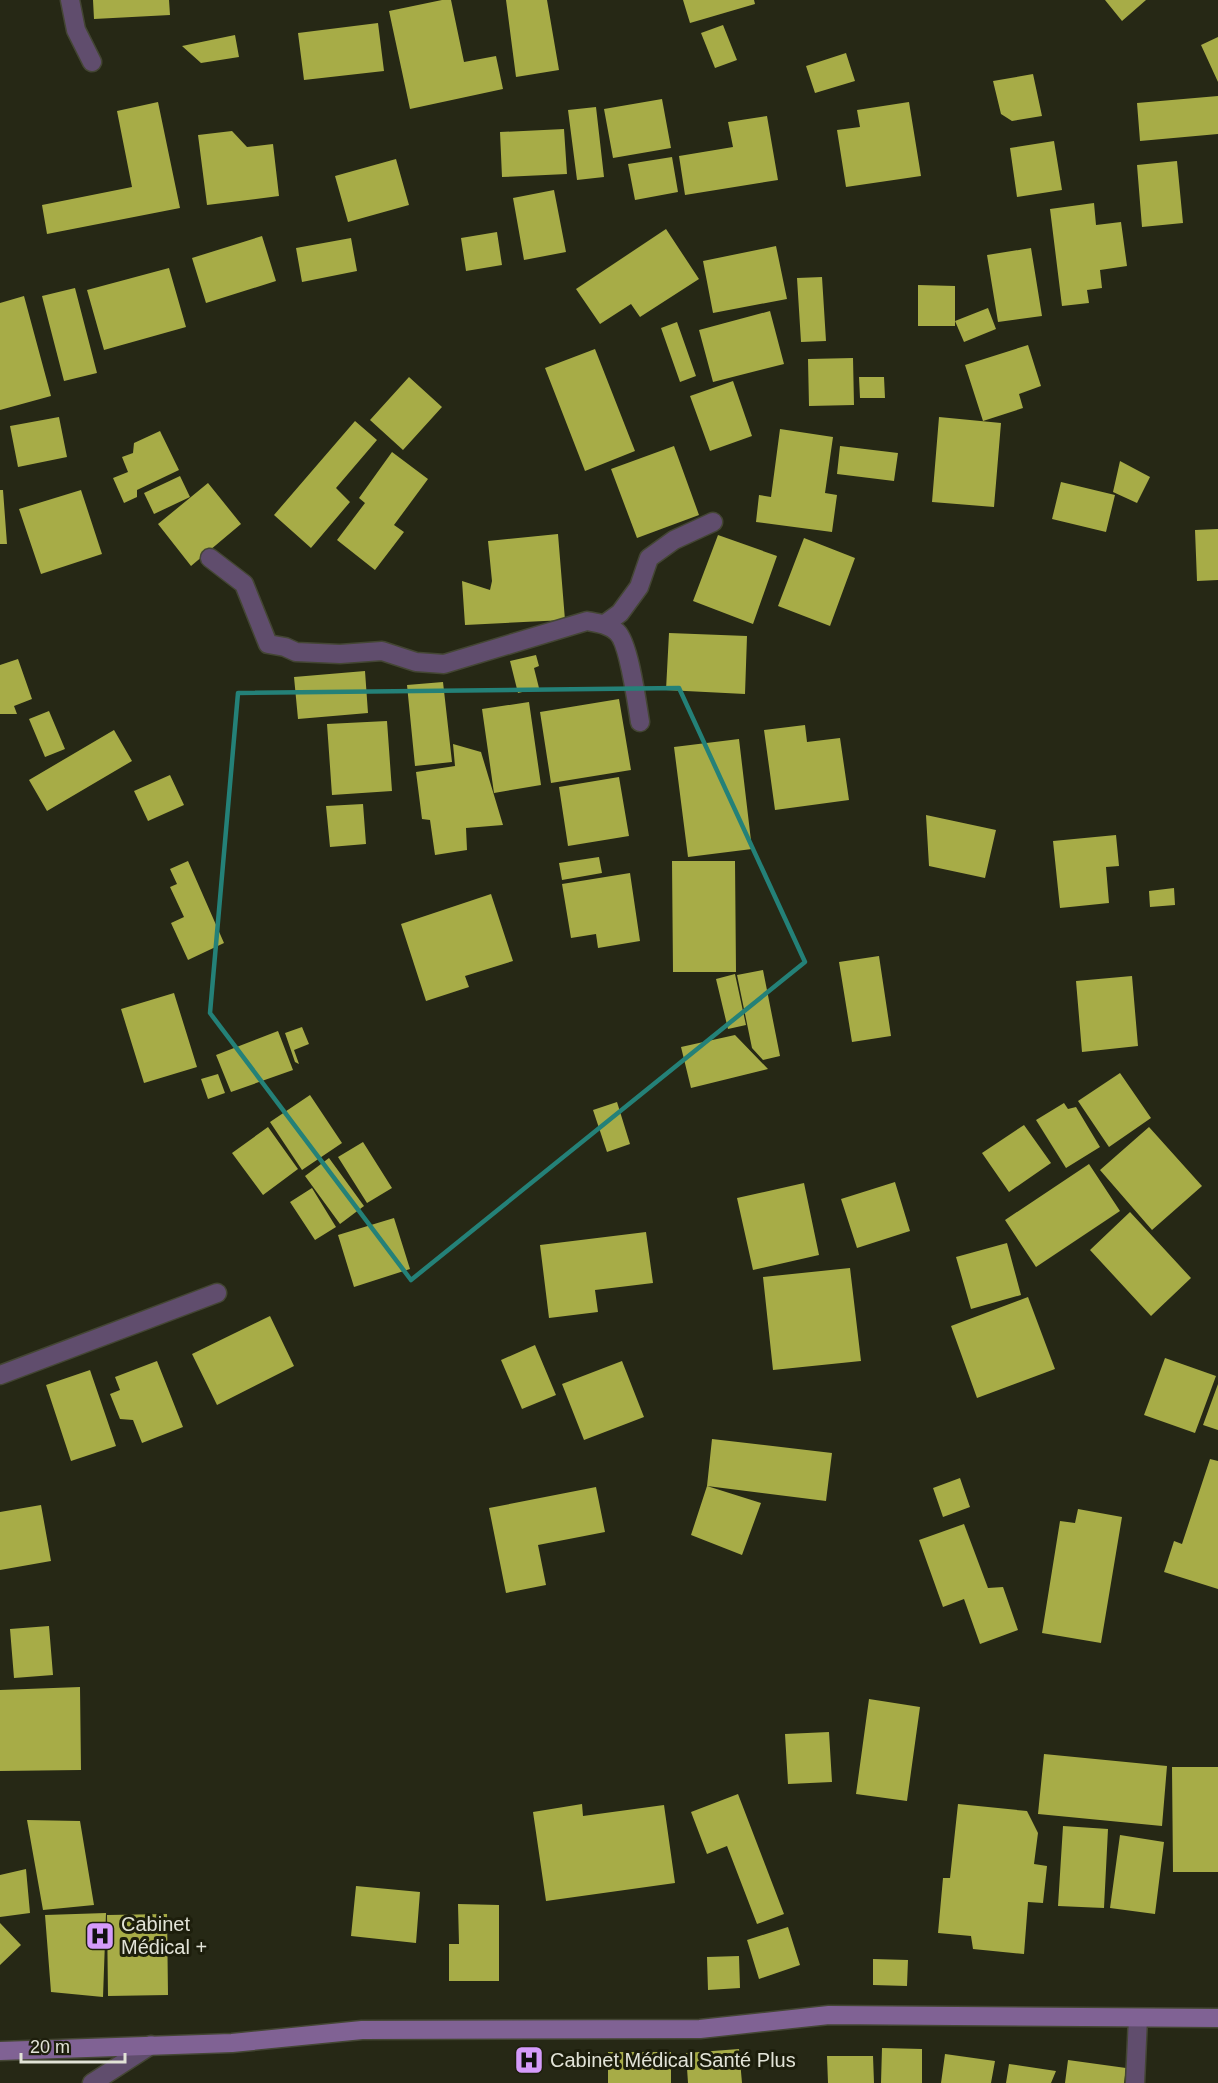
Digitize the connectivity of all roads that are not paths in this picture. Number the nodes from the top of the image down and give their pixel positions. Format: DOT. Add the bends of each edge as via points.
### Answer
graph roads {
  1 [pos="70,0"];
  2 [pos="93,62"];
  3 [pos="713,522"];
  4 [pos="210,558"];
  5 [pos="605,624"];
  6 [pos="640,722"];
  7 [pos="217,1293"];
  8 [pos="0,1375"];
  9 [pos="1218,2018"];
  10 [pos="1138,2019"];
  11 [pos="151,2045"];
  12 [pos="0,2051"];
  13 [pos="92,2083"];
  14 [pos="1135,2083"];
  1 -- 2 [label="street" via="76,30"];
  3 -- 5 [label="street" via="674,540 649,558 639,587 620,613"];
  4 -- 5 [label="street" via="244,584 268,644 296,652 382,651 416,662 444,664 587,621"];
  5 -- 6 [label="street" via="619,634 626,653"];
  7 -- 8 [label="street"];
  9 -- 10 [label="street"];
  10 -- 11 [label="street" via="830,2015 700,2029 362,2030 232,2043"];
  10 -- 14 [label="street"];
  11 -- 12 [label="street"];
  11 -- 13 [label="street"];
}
